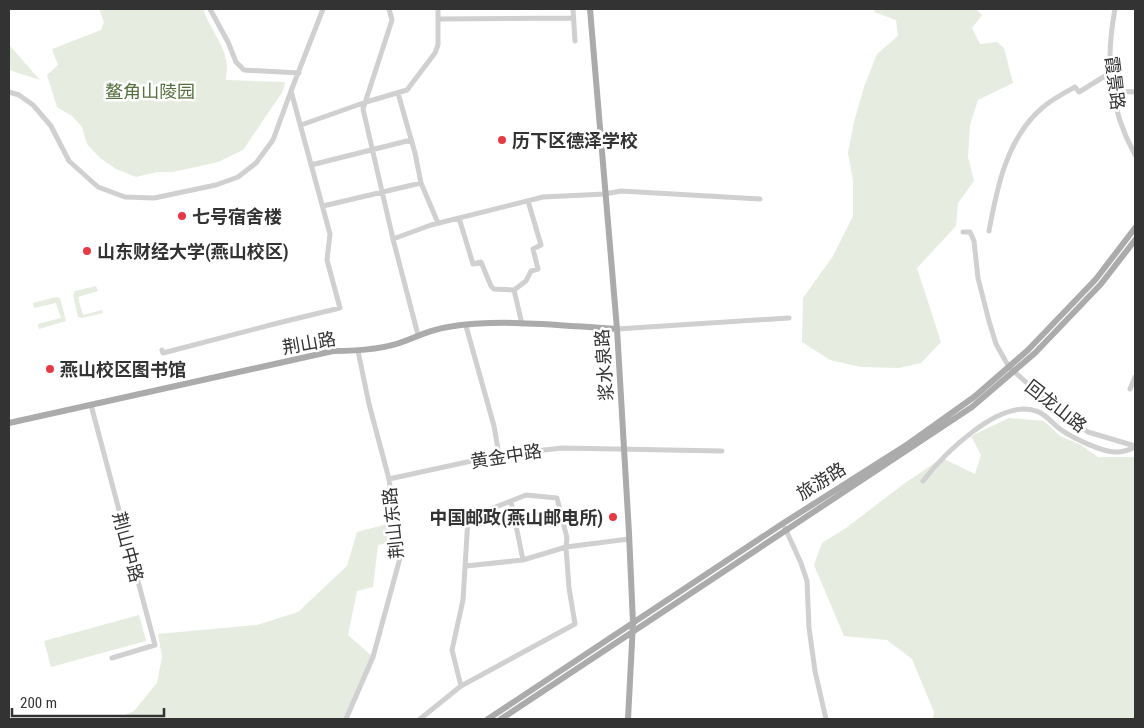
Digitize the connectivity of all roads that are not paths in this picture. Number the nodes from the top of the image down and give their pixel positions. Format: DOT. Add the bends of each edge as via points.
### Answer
graph roads {
  1 [pos="210,9"];
  2 [pos="324,9"];
  3 [pos="389,9"];
  4 [pos="438,9"];
  5 [pos="573,9"];
  6 [pos="590,9"];
  7 [pos="1115,9"];
  8 [pos="573,18"];
  9 [pos="438,19"];
  10 [pos="575,41"];
  11 [pos="299,72"];
  12 [pos="1110,73"];
  13 [pos="291,90"];
  14 [pos="1113,91"];
  15 [pos="9,92"];
  16 [pos="1135,92"];
  17 [pos="398,93"];
  18 [pos="366,102"];
  19 [pos="301,125"];
  20 [pos="410,140"];
  21 [pos="373,150"];
  22 [pos="1135,155"];
  23 [pos="311,165"];
  24 [pos="421,183"];
  25 [pos="383,192"];
  26 [pos="604,194"];
  27 [pos="760,199"];
  28 [pos="528,201"];
  29 [pos="323,206"];
  30 [pos="460,218"];
  31 [pos="438,223"];
  32 [pos="1135,228"];
  33 [pos="989,231"];
  34 [pos="963,232"];
  35 [pos="393,239"];
  36 [pos="1135,240"];
  37 [pos="514,290"];
  38 [pos="790,318"];
  39 [pos="522,324"];
  40 [pos="466,326"];
  41 [pos="617,329"];
  42 [pos="418,335"];
  43 [pos="162,350"];
  44 [pos="358,351"];
  45 [pos="1009,367"];
  46 [pos="1014,373"];
  47 [pos="1135,377"];
  48 [pos="1130,389"];
  49 [pos="91,405"];
  50 [pos="9,423"];
  51 [pos="1135,447"];
  52 [pos="624,449"];
  53 [pos="722,451"];
  54 [pos="499,455"];
  55 [pos="389,479"];
  56 [pos="923,481"];
  57 [pos="511,501"];
  58 [pos="782,524"];
  59 [pos="786,530"];
  60 [pos="629,539"];
  61 [pos="566,547"];
  62 [pos="523,560"];
  63 [pos="466,566"];
  64 [pos="633,623"];
  65 [pos="632,632"];
  66 [pos="112,658"];
  67 [pos="461,686"];
  68 [pos="346,719"];
  69 [pos="420,719"];
  70 [pos="488,719"];
  71 [pos="501,719"];
  72 [pos="628,719"];
  73 [pos="826,719"];
  1 -- 11 [label="street" via="240,68"];
  2 -- 11 [label="street"];
  3 -- 18 [label="street" via="392,20"];
  4 -- 9 [label="street"];
  5 -- 8 [label="street"];
  6 -- 26 [label="main road, 浆水泉路"];
  7 -- 12 [label="street, 霞景路"];
  8 -- 9 [label="street"];
  8 -- 10 [label="street"];
  9 -- 17 [label="street" via="435,53 407,90"];
  11 -- 13 [label="street"];
  12 -- 14 [label="street, 霞景路"];
  12 -- 33 [label="street" via="1079,92 1075,87 1056,97 1032,117 1019,134 1004,168"];
  13 -- 15 [label="street" via="273,140 256,163 238,177 216,185 154,198 125,197 98,187 69,160 51,126 33,105"];
  13 -- 19 [label="street"];
  14 -- 16 [label="street"];
  14 -- 22 [label="street, 霞景路" via="1115,109"];
  17 -- 18 [label="street"];
  17 -- 20 [label="street"];
  18 -- 19 [label="street"];
  18 -- 21 [label="street" via="363,109"];
  19 -- 23 [label="street"];
  20 -- 21 [label="street"];
  20 -- 24 [label="street"];
  21 -- 23 [label="street"];
  21 -- 25 [label="street"];
  23 -- 29 [label="street"];
  24 -- 25 [label="street"];
  24 -- 31 [label="street"];
  25 -- 29 [label="street"];
  25 -- 35 [label="street"];
  26 -- 27 [label="street" via="621,190"];
  26 -- 28 [label="street" via="543,197"];
  26 -- 41 [label="main road, 浆水泉路"];
  28 -- 30 [label="street"];
  28 -- 37 [label="street" via="541,245 533,249 538,269 531,271 526,281"];
  29 -- 43 [label="street" via="330,234 327,260 340,308 163,353"];
  30 -- 31 [label="street"];
  30 -- 37 [label="street" via="473,264 481,262 494,289"];
  31 -- 35 [label="street"];
  32 -- 45 [label="main road, 旅游路" via="1096,279"];
  34 -- 45 [label="street, 回龙山路" via="970,232 974,241 978,278 987,312 996,344"];
  35 -- 42 [label="street"];
  36 -- 46 [label="main road, 旅游路" via="1101,284"];
  37 -- 39 [label="street"];
  38 -- 41 [label="street"];
  39 -- 40 [label="main road, 荆山路"];
  39 -- 41 [label="main road, 荆山路"];
  40 -- 42 [label="main road, 荆山路" via="450,326"];
  40 -- 54 [label="street"];
  41 -- 52 [label="main road, 浆水泉路"];
  42 -- 44 [label="main road, 荆山路" via="404,342"];
  44 -- 49 [label="main road, 荆山路" via="333,352"];
  44 -- 55 [label="street, 荆山东路"];
  45 -- 46 [label="street, 回龙山路"];
  45 -- 58 [label="main road, 旅游路" via="908,444"];
  46 -- 51 [label="street, 回龙山路" via="1088,432"];
  46 -- 59 [label="main road, 旅游路" via="972,407"];
  47 -- 48 [label="street"];
  49 -- 50 [label="main road, 荆山路"];
  49 -- 66 [label="street, 荆山中路" via="155,645"];
  51 -- 56 [label="street" via="1115,452 1102,449 1060,429 1036,411 1015,410 979,428 939,462"];
  52 -- 53 [label="street, 黄金中路"];
  52 -- 54 [label="street, 黄金中路" via="562,448"];
  52 -- 60 [label="main road, 浆水泉路"];
  54 -- 55 [label="street, 黄金中路"];
  55 -- 68 [label="street, 荆山东路" via="400,558 373,657"];
  57 -- 61 [label="street" via="526,495 557,498 567,538"];
  57 -- 62 [label="street"];
  57 -- 63 [label="street" via="468,518"];
  58 -- 59 [label="street"];
  58 -- 64 [label="main road, 旅游路"];
  59 -- 65 [label="main road, 旅游路"];
  59 -- 73 [label="street" via="807,581 809,628"];
  60 -- 61 [label="street"];
  60 -- 64 [label="main road, 浆水泉路"];
  61 -- 62 [label="street"];
  61 -- 67 [label="street" via="575,624"];
  62 -- 63 [label="street"];
  63 -- 67 [label="street" via="463,600 452,650"];
  64 -- 65 [label="main road, 浆水泉路"];
  64 -- 70 [label="main road, 旅游路"];
  65 -- 71 [label="main road, 旅游路"];
  65 -- 72 [label="main road, 浆水泉路"];
  67 -- 69 [label="street"];
}
